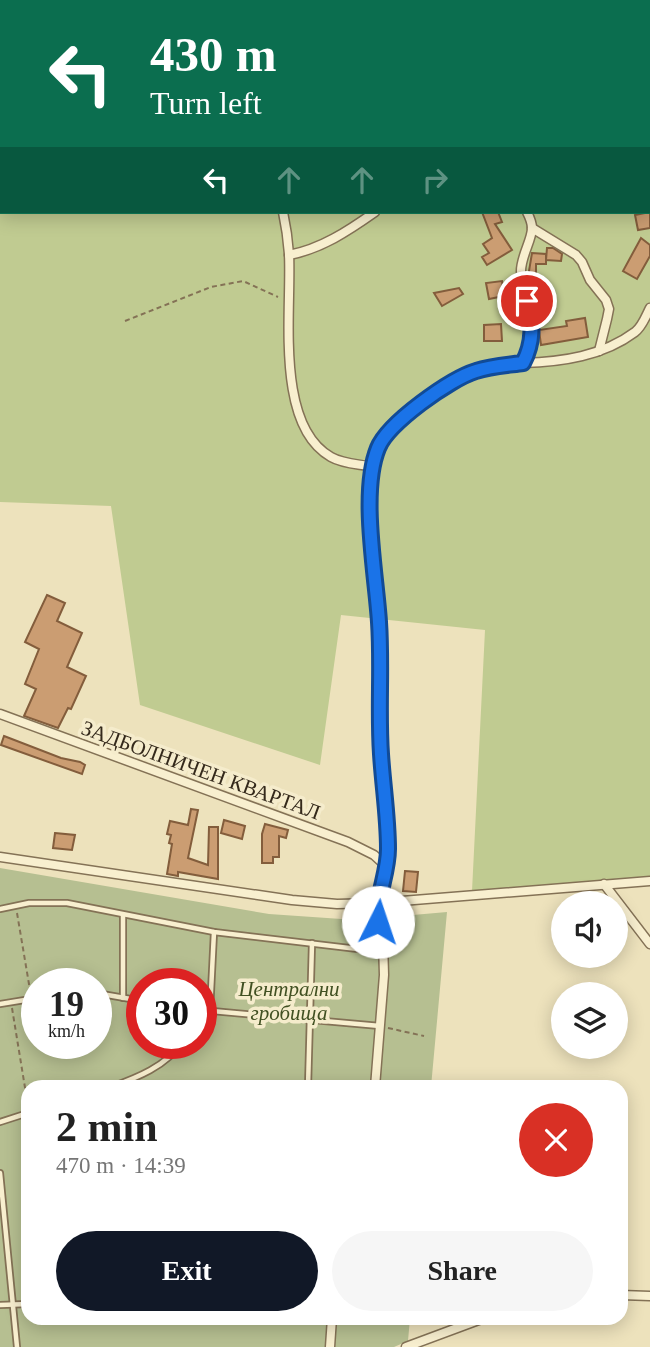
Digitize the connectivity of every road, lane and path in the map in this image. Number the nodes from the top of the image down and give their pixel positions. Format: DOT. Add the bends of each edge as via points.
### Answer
graph roads {
  1 [pos="283,214"];
  2 [pos="372,214"];
  3 [pos="528,214"];
  4 [pos="532,228"];
  5 [pos="289,255"];
  6 [pos="289,302"];
  7 [pos="650,309"];
  8 [pos="125,321"];
  9 [pos="650,325"];
  10 [pos="638,331"];
  11 [pos="599,351"];
  12 [pos="523,363"];
  13 [pos="373,467"];
  14 [pos="0,715"];
  15 [pos="0,857"];
  16 [pos="386,866"];
  17 [pos="650,881"];
  18 [pos="604,884"];
  19 [pos="377,903"];
  20 [pos="16,905"];
  21 [pos="0,909"];
  22 [pos="123,915"];
  23 [pos="214,932"];
  24 [pos="312,943"];
  25 [pos="650,944"];
  26 [pos="384,952"];
  27 [pos="28,968"];
  28 [pos="213,968"];
  29 [pos="112,996"];
  30 [pos="123,998"];
  31 [pos="126,998"];
  32 [pos="21,1000"];
  33 [pos="11,1002"];
  34 [pos="0,1004"];
  35 [pos="217,1012"];
  36 [pos="309,1020"];
  37 [pos="380,1026"];
  38 [pos="424,1036"];
  39 [pos="167,1059"];
  40 [pos="24,1080"];
  41 [pos="129,1080"];
  42 [pos="308,1080"];
  43 [pos="376,1080"];
  44 [pos="21,1115"];
  45 [pos="0,1122"];
  46 [pos="0,1173"];
  47 [pos="628,1295"];
  48 [pos="650,1296"];
  49 [pos="12,1304"];
  50 [pos="21,1304"];
  51 [pos="0,1305"];
  52 [pos="332,1325"];
  53 [pos="465,1325"];
  54 [pos="17,1347"];
  55 [pos="330,1347"];
  56 [pos="406,1347"];
  1 -- 5 [label="street"];
  2 -- 5 [label="street" via="335,238"];
  3 -- 4 [label="street"];
  4 -- 11 [label="street" via="576,255 606,300 609,309"];
  4 -- 12 [label="street" via="521,267 532,327"];
  5 -- 6 [label="street"];
  6 -- 8 [label="path" via="243,281 211,287"];
  6 -- 13 [label="street" via="292,388 307,431 332,457"];
  7 -- 10 [label="street"];
  9 -- 10 [label="street"];
  10 -- 11 [label="street"];
  11 -- 12 [label="street"];
  12 -- 13 [label="street" via="477,370 430,397 390,430"];
  13 -- 16 [label="street" via="371,516"];
  14 -- 16 [label="street, ЗАДБОЛНИЧЕН КВАРТАЛ" via="348,842"];
  15 -- 19 [label="street" via="292,900"];
  16 -- 19 [label="street"];
  17 -- 18 [label="street"];
  18 -- 19 [label="street"];
  18 -- 25 [label="street"];
  19 -- 26 [label="street"];
  20 -- 21 [label="lane"];
  20 -- 22 [label="lane" via="67,903"];
  20 -- 27 [label="path"];
  22 -- 23 [label="lane"];
  22 -- 30 [label="lane"];
  23 -- 24 [label="lane"];
  23 -- 28 [label="lane"];
  24 -- 26 [label="lane"];
  24 -- 36 [label="lane"];
  26 -- 37 [label="street"];
  29 -- 30 [label="lane"];
  30 -- 31 [label="lane"];
  32 -- 33 [label="lane"];
  33 -- 34 [label="lane"];
  33 -- 40 [label="path"];
  35 -- 36 [label="lane"];
  36 -- 37 [label="lane"];
  36 -- 42 [label="lane"];
  37 -- 38 [label="path"];
  37 -- 43 [label="street"];
  39 -- 41 [label="lane"];
  44 -- 45 [label="lane"];
  46 -- 49 [label="lane"];
  47 -- 48 [label="street"];
  49 -- 50 [label="lane"];
  49 -- 51 [label="lane"];
  49 -- 54 [label="lane"];
  52 -- 55 [label="street"];
  53 -- 56 [label="street"];
}
